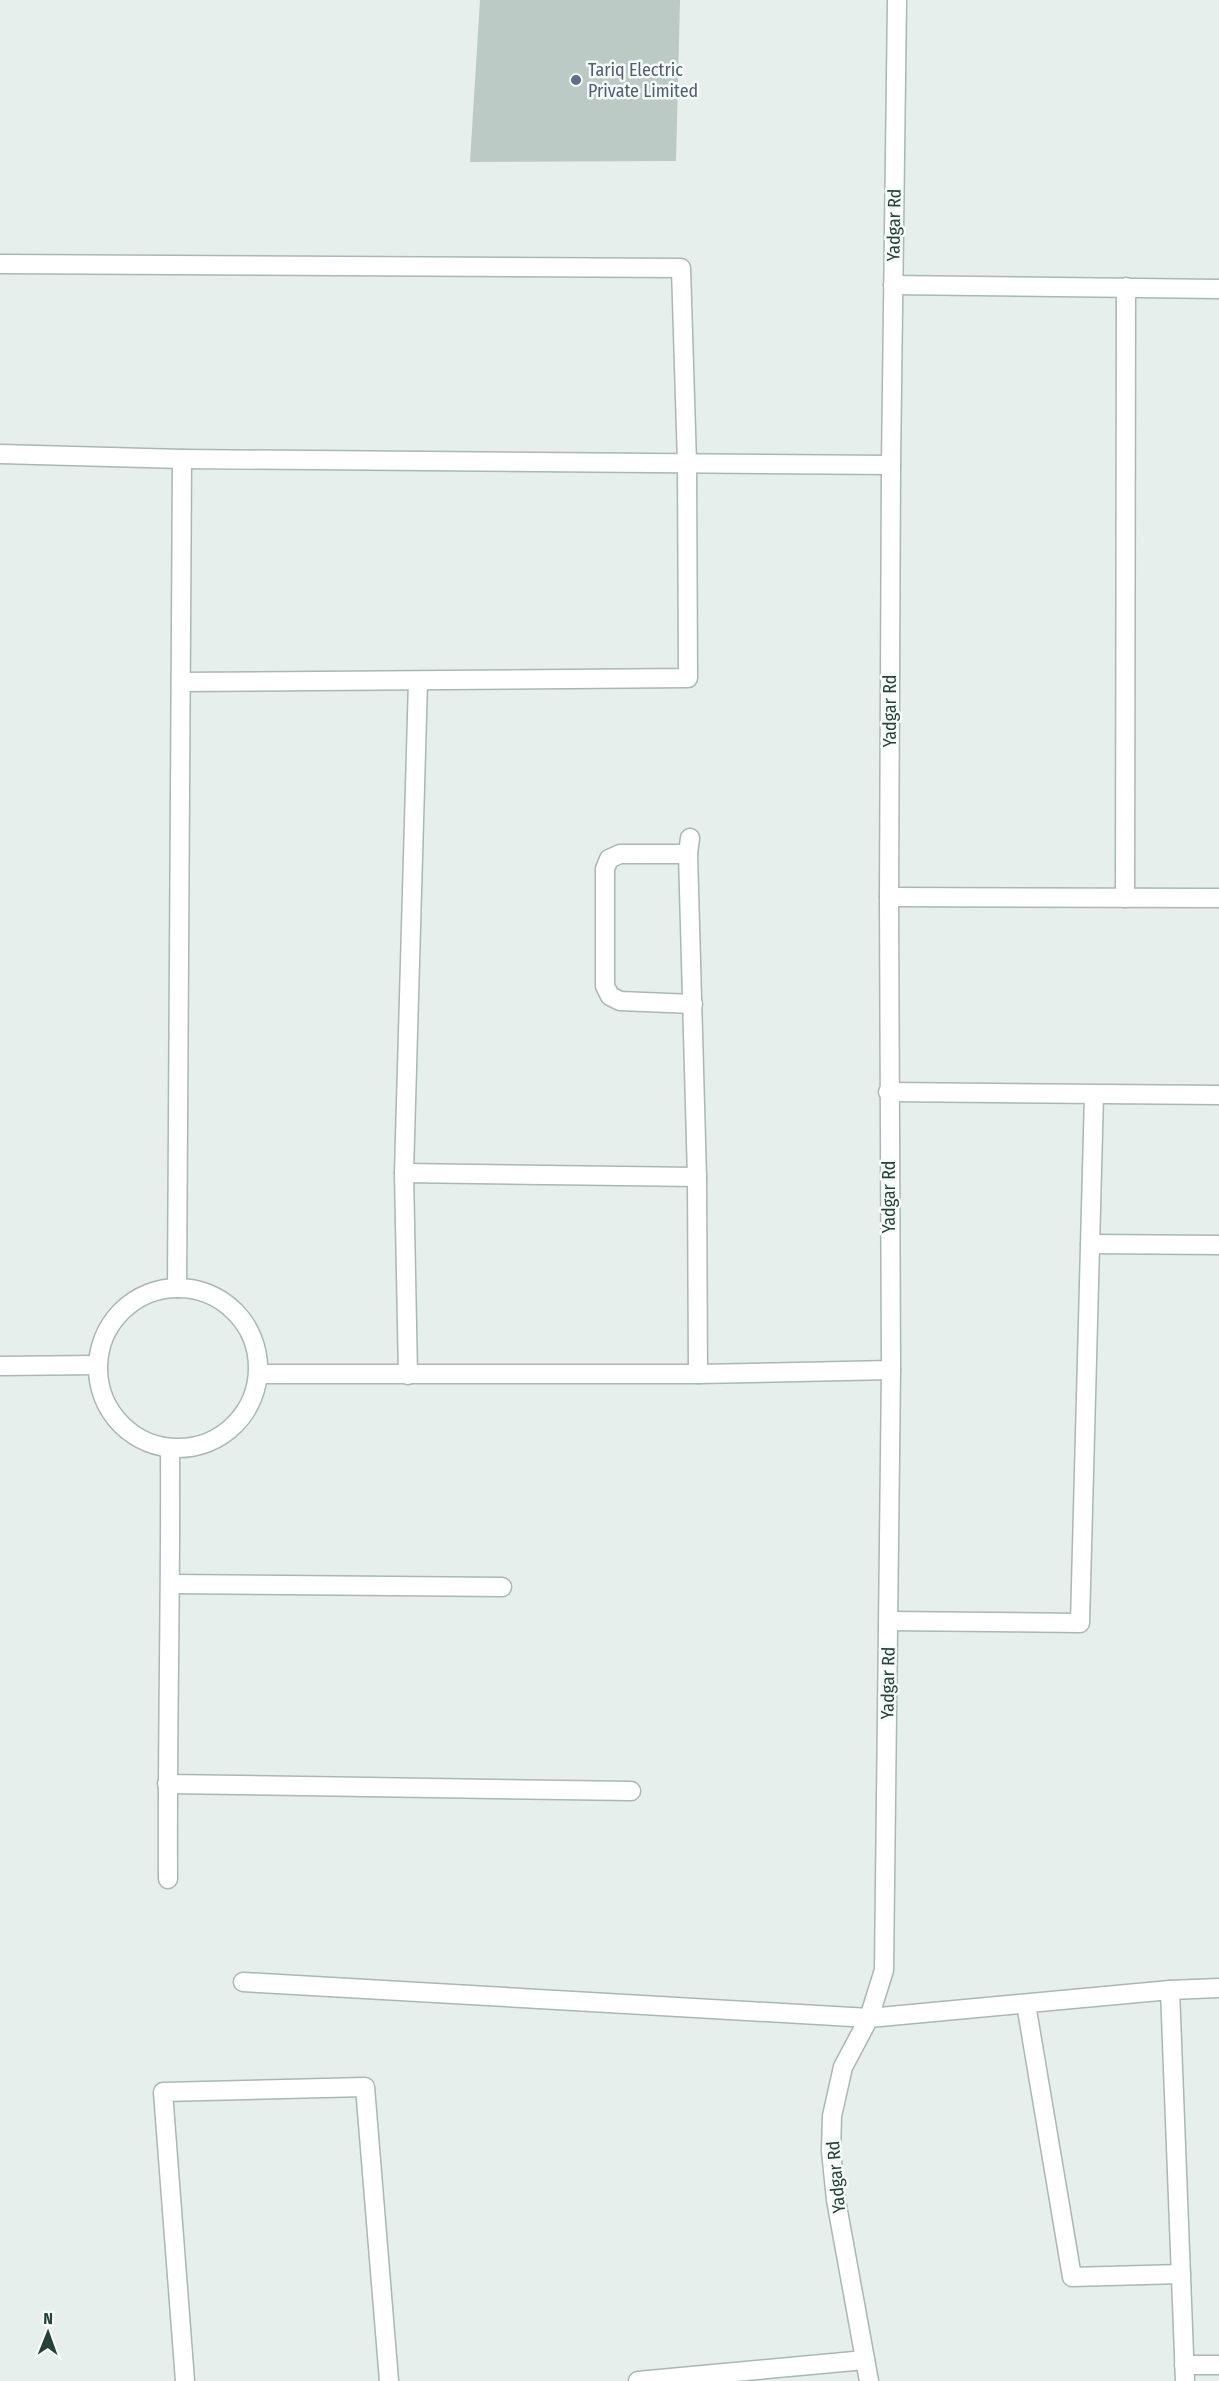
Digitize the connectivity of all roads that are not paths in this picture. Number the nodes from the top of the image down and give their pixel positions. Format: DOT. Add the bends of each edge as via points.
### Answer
graph roads {
  1 [pos="897,0"];
  2 [pos="0,264"];
  3 [pos="893,285"];
  4 [pos="1126,287"];
  5 [pos="1219,289"];
  6 [pos="0,454"];
  7 [pos="182,459"];
  8 [pos="687,463"];
  9 [pos="891,465"];
  10 [pos="418,681"];
  11 [pos="181,682"];
  12 [pos="889,897"];
  13 [pos="1125,898"];
  14 [pos="1219,898"];
  15 [pos="693,1004"];
  16 [pos="888,1092"];
  17 [pos="1094,1095"];
  18 [pos="1219,1095"];
  19 [pos="404,1173"];
  20 [pos="697,1177"];
  21 [pos="1090,1244"];
  22 [pos="1219,1245"];
  23 [pos="177,1288"];
  24 [pos="98,1365"];
  25 [pos="0,1366"];
  26 [pos="891,1370"];
  27 [pos="259,1374"];
  28 [pos="698,1374"];
  29 [pos="408,1375"];
  30 [pos="170,1448"];
  31 [pos="171,1584"];
  32 [pos="502,1587"];
  33 [pos="889,1621"];
  34 [pos="167,1784"];
  35 [pos="631,1791"];
  36 [pos="168,1880"];
  37 [pos="243,1982"];
  38 [pos="1219,1988"];
  39 [pos="1170,1990"];
  40 [pos="1026,2004"];
  41 [pos="869,2018"];
  42 [pos="1181,2274"];
  43 [pos="865,2360"];
  44 [pos="1219,2365"];
  45 [pos="1185,2373"];
  46 [pos="185,2381"];
  47 [pos="389,2381"];
  48 [pos="638,2381"];
  49 [pos="869,2381"];
  1 -- 3 [label="street, Yadgar Rd"];
  2 -- 8 [label="street" via="681,268"];
  3 -- 4 [label="street"];
  3 -- 9 [label="street, Yadgar Rd"];
  4 -- 5 [label="street"];
  4 -- 13 [label="street"];
  6 -- 7 [label="street"];
  7 -- 8 [label="street"];
  7 -- 11 [label="street"];
  8 -- 9 [label="street"];
  8 -- 10 [label="street" via="688,678"];
  9 -- 12 [label="street, Yadgar Rd"];
  10 -- 11 [label="street"];
  10 -- 19 [label="street"];
  11 -- 23 [label="street"];
  12 -- 13 [label="street"];
  12 -- 16 [label="street, Yadgar Rd"];
  13 -- 14 [label="street"];
  15 -- 15 [label="street" via="620,1001 610,996 605,986 605,869 609,859 620,854 689,846"];
  15 -- 20 [label="street"];
  16 -- 17 [label="street"];
  16 -- 26 [label="street, Yadgar Rd"];
  17 -- 18 [label="street"];
  17 -- 21 [label="street"];
  19 -- 20 [label="street"];
  19 -- 29 [label="street"];
  20 -- 28 [label="street"];
  21 -- 22 [label="street"];
  21 -- 33 [label="street" via="1080,1623"];
  23 -- 24 [label="street" via="152,1292 131,1303 114,1320 102,1342"];
  23 -- 27 [label="street" via="203,1292 227,1304 246,1323 257,1348"];
  24 -- 25 [label="street"];
  24 -- 30 [label="street" via="100,1390 110,1412 126,1430 147,1442"];
  26 -- 28 [label="street"];
  26 -- 33 [label="street, Yadgar Rd"];
  27 -- 29 [label="street"];
  27 -- 30 [label="street" via="253,1400 239,1421 220,1438 196,1447"];
  28 -- 29 [label="street"];
  30 -- 31 [label="street"];
  31 -- 32 [label="street"];
  31 -- 34 [label="street"];
  33 -- 41 [label="street, Yadgar Rd" via="884,1970"];
  34 -- 35 [label="street"];
  34 -- 36 [label="street"];
  37 -- 41 [label="street"];
  38 -- 39 [label="street"];
  39 -- 40 [label="street"];
  39 -- 42 [label="street"];
  40 -- 41 [label="street"];
  40 -- 42 [label="street" via="1072,2277"];
  41 -- 43 [label="street, Yadgar Rd" via="843,2067 832,2116 831,2151"];
  42 -- 45 [label="street"];
  43 -- 48 [label="street"];
  43 -- 49 [label="street, Yadgar Rd"];
  44 -- 45 [label="street"];
  46 -- 47 [label="street" via="163,2092 365,2087"];
}
